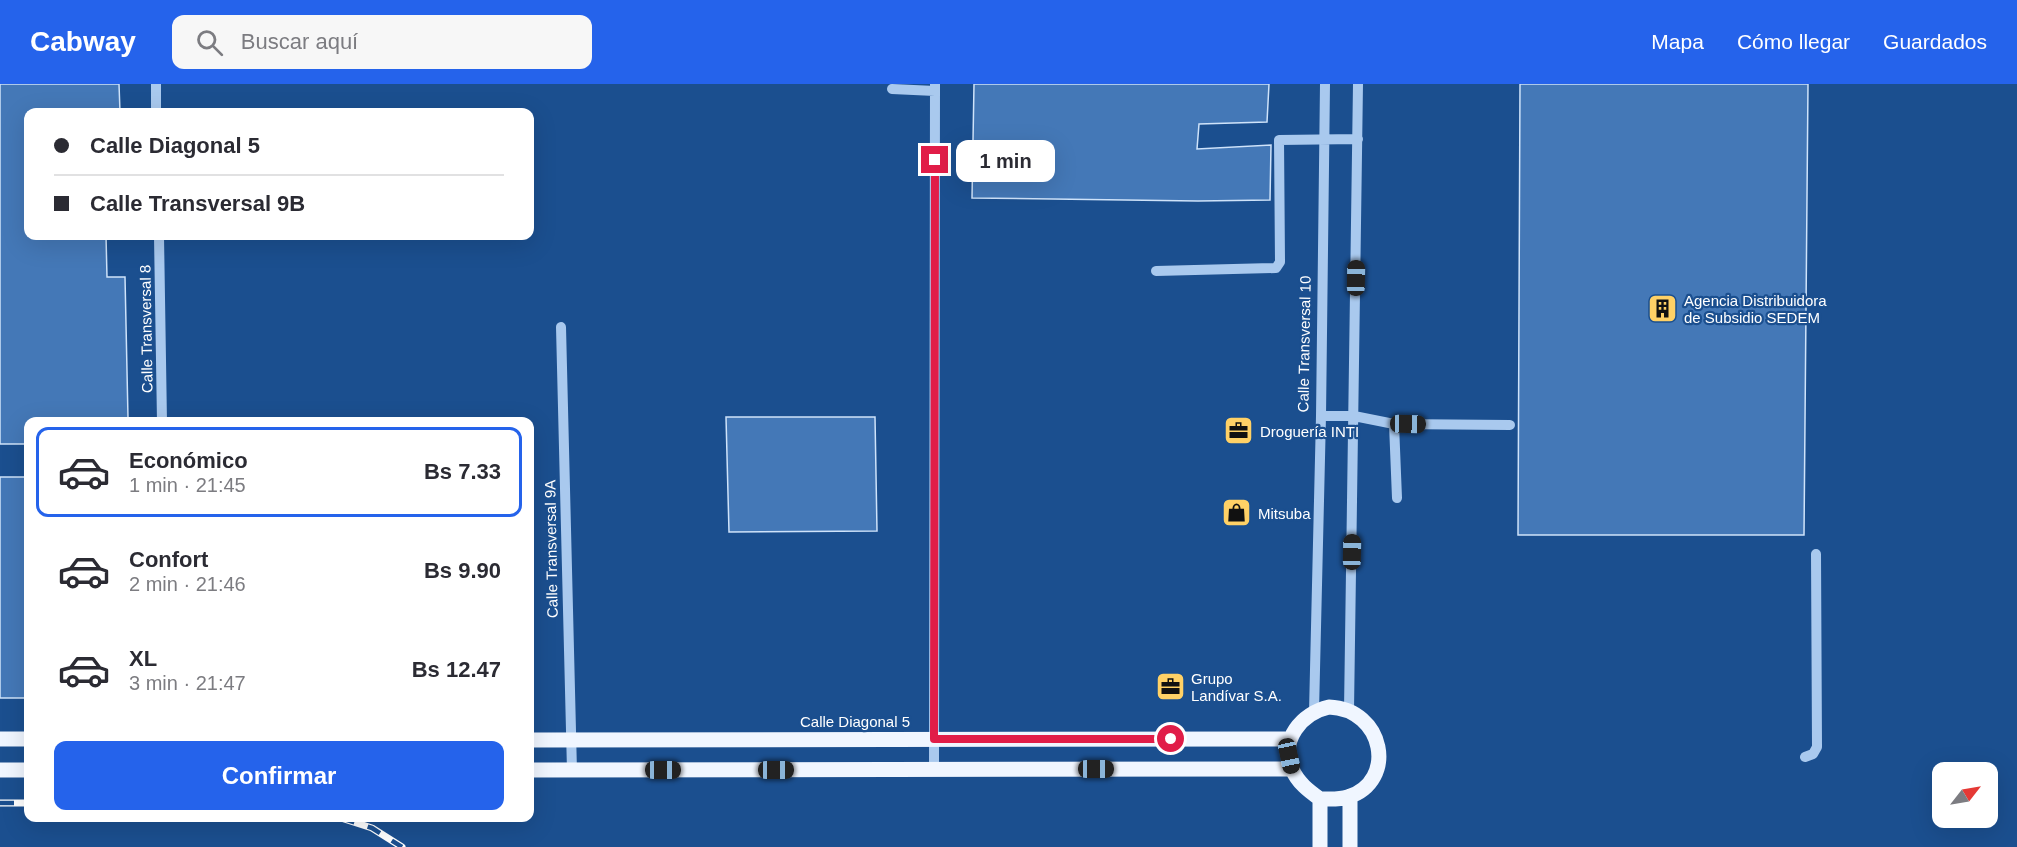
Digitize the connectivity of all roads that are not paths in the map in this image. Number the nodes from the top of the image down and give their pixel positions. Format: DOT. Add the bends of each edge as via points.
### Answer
graph roads {
  1 [pos="156,84"];
  2 [pos="1325,84"];
  3 [pos="1358,84"];
  4 [pos="935,87"];
  5 [pos="892,89"];
  6 [pos="156,108"];
  7 [pos="1358,139"];
  8 [pos="1324,140"];
  9 [pos="159,240"];
  10 [pos="1156,272"];
  11 [pos="561,327"];
  12 [pos="1321,416"];
  13 [pos="1354,416"];
  14 [pos="162,417"];
  15 [pos="1394,424"];
  16 [pos="1510,426"];
  17 [pos="1396,498"];
  18 [pos="1816,554"];
  19 [pos="1349,710"];
  20 [pos="1314,712"];
  21 [pos="0,739"];
  22 [pos="24,739"];
  23 [pos="934,739"];
  24 [pos="1290,739"];
  25 [pos="534,740"];
  26 [pos="571,741"];
  27 [pos="1805,757"];
  28 [pos="934,769"];
  29 [pos="1292,769"];
  30 [pos="0,770"];
  31 [pos="24,770"];
  32 [pos="534,770"];
  33 [pos="572,771"];
  34 [pos="1350,796"];
  35 [pos="1320,800"];
  36 [pos="1320,847"];
  37 [pos="1350,847"];
  1 -- 6 [label="street"];
  2 -- 8 [label="street, Calle Transversal 10"];
  3 -- 7 [label="street"];
  4 -- 5 [label="street"];
  4 -- 23 [label="street"];
  7 -- 8 [label="street"];
  7 -- 13 [label="street"];
  8 -- 10 [label="street" via="1279,140 1280,262 1276,268"];
  8 -- 12 [label="street, Calle Transversal 10"];
  9 -- 14 [label="street, Calle Transversal 8"];
  11 -- 26 [label="street, Calle Transversal 9A"];
  12 -- 13 [label="street"];
  12 -- 20 [label="street, Calle Transversal 10"];
  13 -- 15 [label="street"];
  13 -- 19 [label="street"];
  15 -- 16 [label="street"];
  15 -- 17 [label="street"];
  18 -- 27 [label="street" via="1817,747"];
  19 -- 20 [label="main road" via="1329,707"];
  19 -- 34 [label="main road" via="1373,730 1379,753 1374,776"];
  20 -- 24 [label="main road" via="1297,724"];
  21 -- 22 [label="main road"];
  23 -- 24 [label="main road, Calle Diagonal 5"];
  23 -- 26 [label="main road, Calle Diagonal 5"];
  23 -- 28 [label="street"];
  24 -- 29 [label="main road"];
  25 -- 26 [label="main road, Calle Diagonal 5"];
  26 -- 33 [label="street, Calle Transversal 9A"];
  28 -- 29 [label="main road"];
  28 -- 33 [label="main road"];
  29 -- 35 [label="main road" via="1304,788"];
  30 -- 31 [label="main road"];
  32 -- 33 [label="main road"];
  34 -- 35 [label="main road"];
  34 -- 37 [label="main road"];
  35 -- 36 [label="main road"];
}
